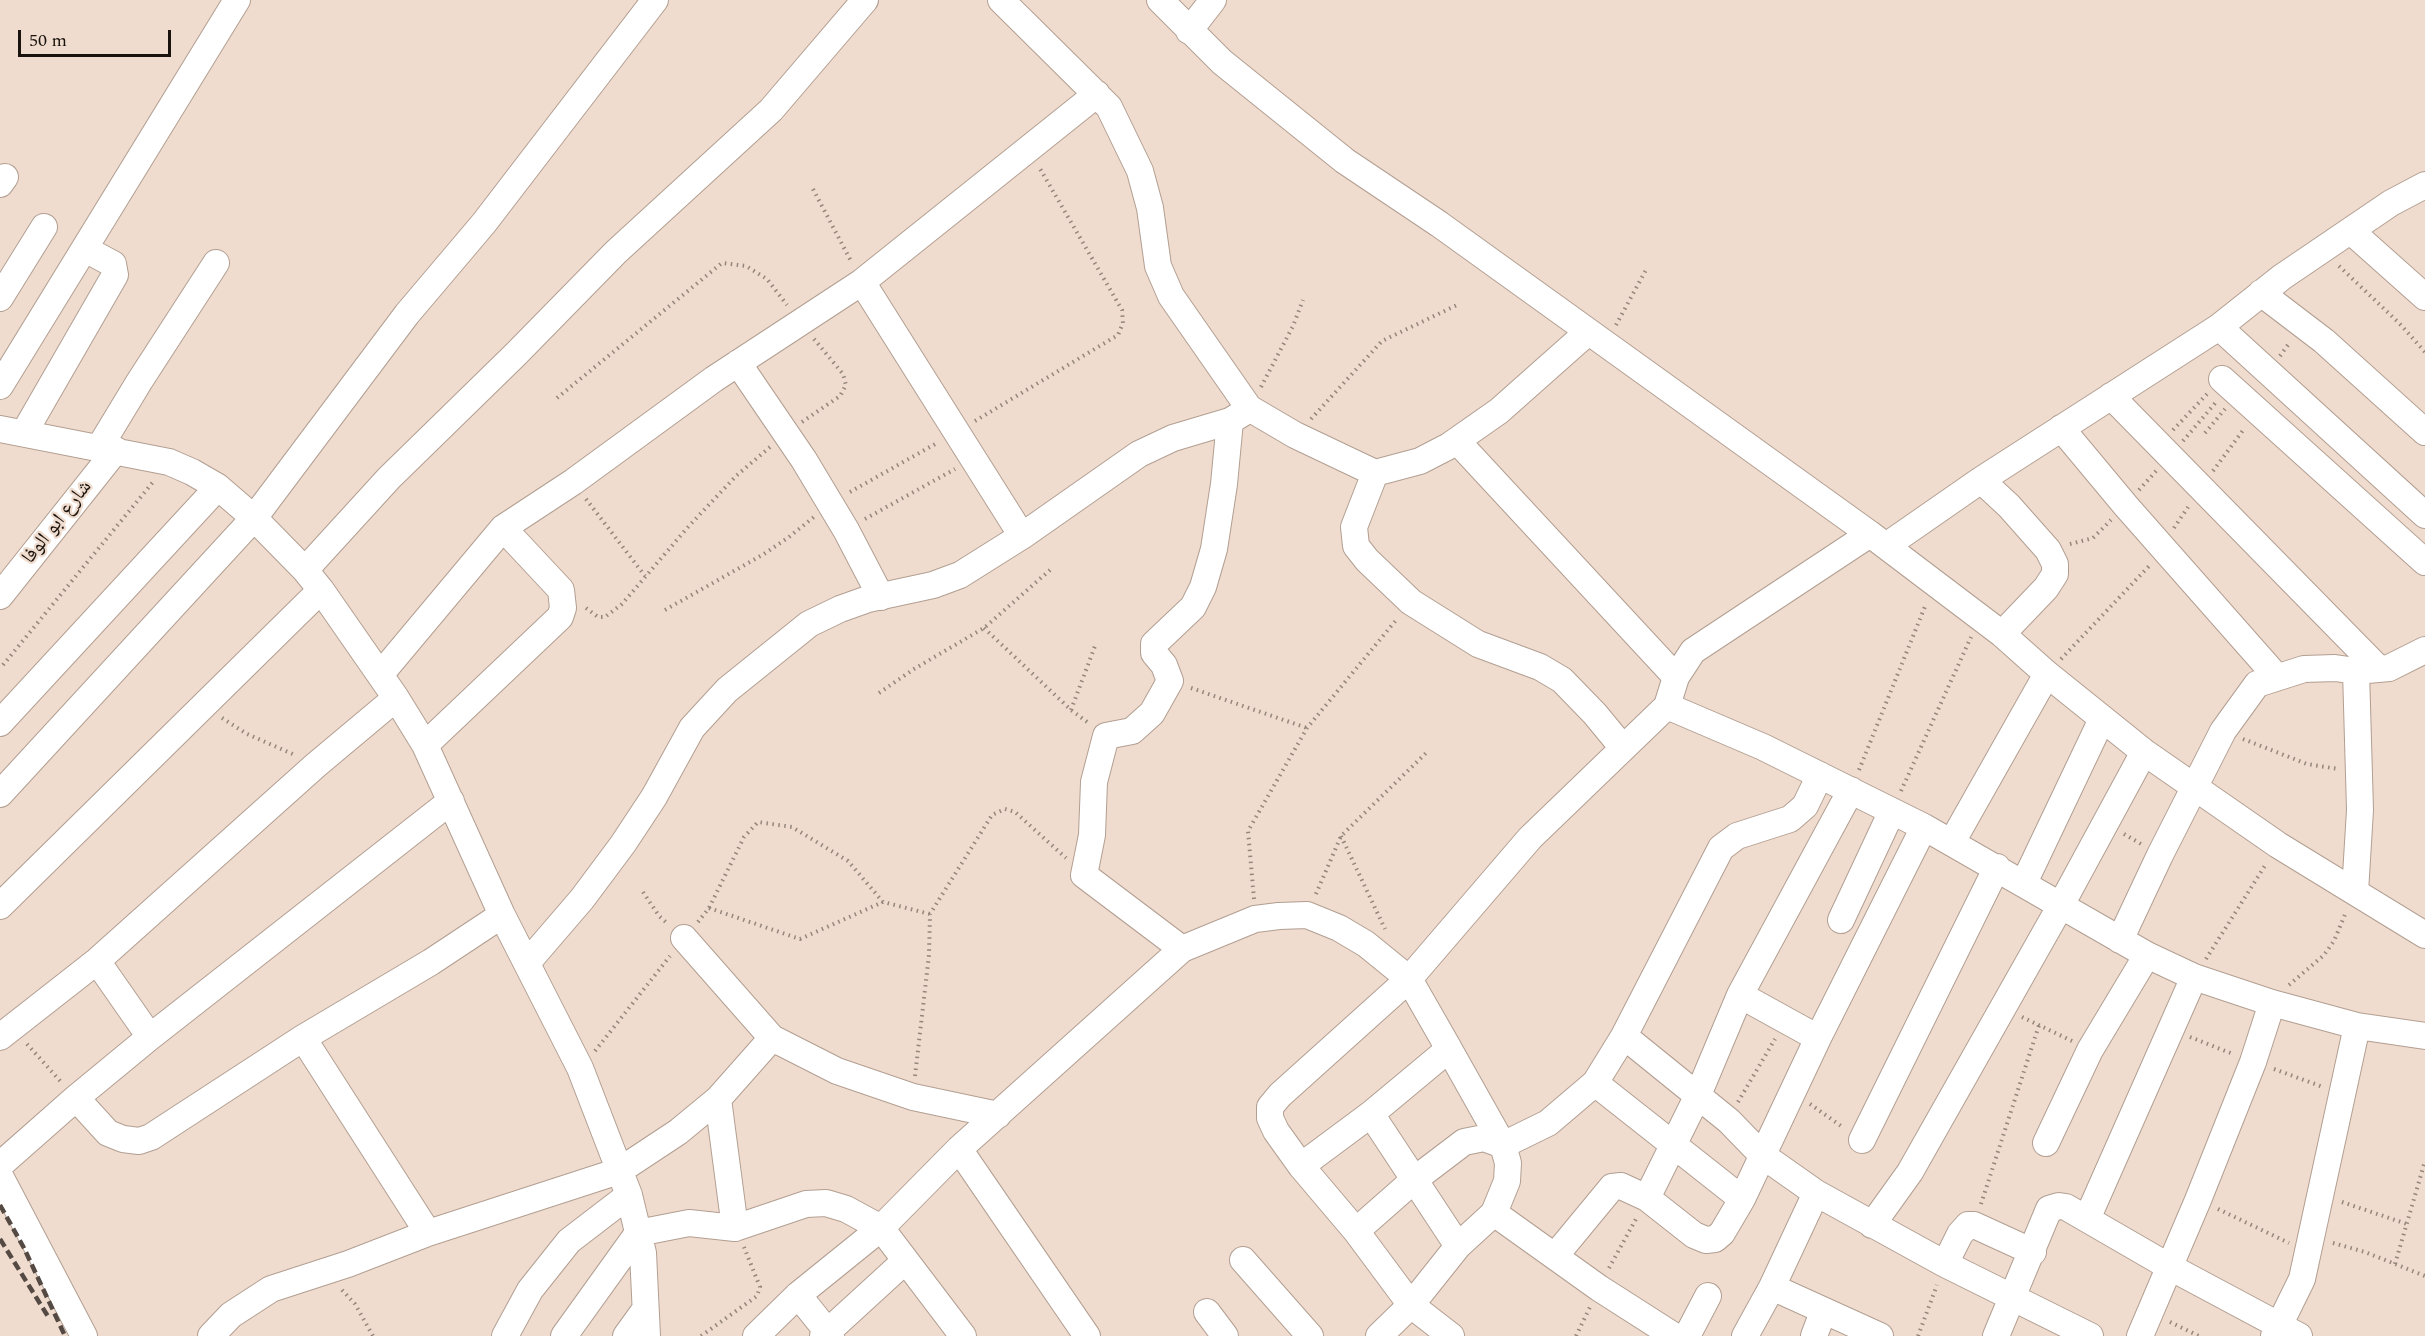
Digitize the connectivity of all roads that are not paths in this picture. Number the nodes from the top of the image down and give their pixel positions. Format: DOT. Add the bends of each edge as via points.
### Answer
graph roads {
  1 [pos="237,0"];
  2 [pos="655,0"];
  3 [pos="866,0"];
  4 [pos="1001,0"];
  5 [pos="1160,0"];
  6 [pos="1213,0"];
  7 [pos="1189,31"];
  8 [pos="1097,94"];
  9 [pos="2425,186"];
  10 [pos="44,227"];
  11 [pos="2352,232"];
  12 [pos="85,249"];
  13 [pos="216,263"];
  14 [pos="862,282"];
  15 [pos="2261,293"];
  16 [pos="2425,297"];
  17 [pos="0,298"];
  18 [pos="2219,327"];
  19 [pos="1596,338"];
  20 [pos="738,363"];
  21 [pos="0,386"];
  22 [pos="2229,387"];
  23 [pos="2111,396"];
  24 [pos="1239,415"];
  25 [pos="2061,428"];
  26 [pos="2425,432"];
  27 [pos="8,433"];
  28 [pos="1457,441"];
  29 [pos="108,449"];
  30 [pos="1375,473"];
  31 [pos="1981,480"];
  32 [pos="218,487"];
  33 [pos="2425,515"];
  34 [pos="254,518"];
  35 [pos="503,528"];
  36 [pos="1022,536"];
  37 [pos="1878,540"];
  38 [pos="2425,562"];
  39 [pos="305,570"];
  40 [pos="321,590"];
  41 [pos="0,596"];
  42 [pos="881,597"];
  43 [pos="2002,634"];
  44 [pos="2425,650"];
  45 [pos="2368,670"];
  46 [pos="2047,674"];
  47 [pos="380,675"];
  48 [pos="2276,676"];
  49 [pos="1676,677"];
  50 [pos="396,698"];
  51 [pos="1667,706"];
  52 [pos="2102,719"];
  53 [pos="0,723"];
  54 [pos="425,745"];
  55 [pos="1623,748"];
  56 [pos="2144,752"];
  57 [pos="1820,775"];
  58 [pos="2194,787"];
  59 [pos="1851,790"];
  60 [pos="0,794"];
  61 [pos="451,801"];
  62 [pos="1892,811"];
  63 [pos="1924,826"];
  64 [pos="1952,842"];
  65 [pos="1997,867"];
  66 [pos="2024,883"];
  67 [pos="2355,892"];
  68 [pos="2061,905"];
  69 [pos="0,906"];
  70 [pos="502,915"];
  71 [pos="1841,920"];
  72 [pos="2425,935"];
  73 [pos="684,938"];
  74 [pos="2120,940"];
  75 [pos="1182,949"];
  76 [pos="2147,955"];
  77 [pos="97,961"];
  78 [pos="526,963"];
  79 [pos="2194,977"];
  80 [pos="1409,979"];
  81 [pos="1740,995"];
  82 [pos="2272,1003"];
  83 [pos="4,1026"];
  84 [pos="2357,1026"];
  85 [pos="150,1036"];
  86 [pos="1624,1036"];
  87 [pos="2425,1036"];
  88 [pos="303,1038"];
  89 [pos="772,1038"];
  90 [pos="1818,1038"];
  91 [pos="1449,1049"];
  92 [pos="1595,1083"];
  93 [pos="1698,1095"];
  94 [pos="76,1098"];
  95 [pos="718,1099"];
  96 [pos="1371,1114"];
  97 [pos="998,1115"];
  98 [pos="1862,1140"];
  99 [pos="2046,1143"];
  100 [pos="1674,1144"];
  101 [pos="1503,1145"];
  102 [pos="959,1149"];
  103 [pos="1762,1155"];
  104 [pos="0,1165"];
  105 [pos="1301,1166"];
  106 [pos="619,1171"];
  107 [pos="0,1176"];
  108 [pos="1414,1180"];
  109 [pos="1816,1193"];
  110 [pos="629,1195"];
  111 [pos="1647,1198"];
  112 [pos="1742,1199"];
  113 [pos="1494,1213"];
  114 [pos="2087,1219"];
  115 [pos="1872,1225"];
  116 [pos="735,1227"];
  117 [pos="881,1228"];
  118 [pos="1356,1231"];
  119 [pos="428,1233"];
  120 [pos="638,1233"];
  121 [pos="1458,1246"];
  122 [pos="2033,1252"];
  123 [pos="1556,1256"];
  124 [pos="1243,1260"];
  125 [pos="905,1261"];
  126 [pos="1945,1264"];
  127 [pos="2168,1266"];
  128 [pos="1772,1287"];
  129 [pos="798,1295"];
  130 [pos="1708,1296"];
  131 [pos="2013,1296"];
  132 [pos="1411,1305"];
  133 [pos="1207,1312"];
  134 [pos="1823,1312"];
  135 [pos="646,1324"];
  136 [pos="2145,1325"];
  137 [pos="2285,1332"];
  138 [pos="216,1334"];
  139 [pos="827,1335"];
  140 [pos="84,1336"];
  141 [pos="505,1336"];
  142 [pos="564,1336"];
  143 [pos="626,1336"];
  144 [pos="756,1336"];
  145 [pos="963,1336"];
  146 [pos="1087,1336"];
  147 [pos="1225,1336"];
  148 [pos="1310,1336"];
  149 [pos="1379,1336"];
  150 [pos="1451,1336"];
  151 [pos="1674,1336"];
  152 [pos="1687,1336"];
  153 [pos="1745,1336"];
  154 [pos="1814,1336"];
  155 [pos="1880,1336"];
  156 [pos="1996,1336"];
  157 [pos="2090,1336"];
  1 -- 12 [label="street"];
  2 -- 34 [label="street" via="484,223 407,315"];
  3 -- 39 [label="street" via="771,110 616,252 388,478"];
  4 -- 8 [label="street"];
  5 -- 7 [label="street"];
  6 -- 7 [label="street"];
  7 -- 19 [label="street" via="1344,160"];
  8 -- 14 [label="street"];
  8 -- 24 [label="street" via="1109,107 1140,171 1158,266 1171,296"];
  9 -- 11 [label="street" via="2391,203"];
  10 -- 17 [label="street"];
  11 -- 15 [label="street"];
  11 -- 16 [label="street"];
  12 -- 21 [label="street"];
  12 -- 27 [label="street" via="113,264 115,275"];
  13 -- 29 [label="street, شارع ابو الوفا" via="139,382"];
  14 -- 20 [label="street"];
  14 -- 36 [label="street"];
  15 -- 18 [label="street"];
  15 -- 26 [label="street" via="2324,341"];
  18 -- 23 [label="street"];
  18 -- 33 [label="street"];
  19 -- 28 [label="street"];
  19 -- 37 [label="street"];
  20 -- 35 [label="street"];
  20 -- 42 [label="street" via="846,530"];
  22 -- 38 [label="street"];
  23 -- 25 [label="street"];
  23 -- 45 [label="street"];
  24 -- 30 [label="street" via="1295,435"];
  24 -- 36 [label="street" via="1139,454"];
  24 -- 75 [label="street" via="1203,587 1193,608 1154,644 1154,653 1170,681 1152,713 1132,731 1106,736 1094,782 1093,825 1084,875"];
  25 -- 31 [label="street"];
  25 -- 48 [label="street"];
  27 -- 29 [label="street"];
  28 -- 30 [label="street" via="1420,461"];
  28 -- 49 [label="street"];
  29 -- 32 [label="street" via="170,462"];
  29 -- 41 [label="street, شارع ابو الوفا"];
  30 -- 55 [label="street" via="1354,527 1356,546 1367,560 1411,602 1478,644 1540,667 1562,680"];
  31 -- 37 [label="street"];
  31 -- 43 [label="street" via="2048,550 2055,564 2055,574 2046,588"];
  32 -- 34 [label="street"];
  32 -- 53 [label="street"];
  34 -- 39 [label="street"];
  34 -- 60 [label="street"];
  35 -- 47 [label="street"];
  35 -- 54 [label="street" via="561,590 560,617"];
  36 -- 42 [label="street" via="960,575"];
  37 -- 43 [label="street"];
  37 -- 49 [label="street" via="1693,651"];
  39 -- 40 [label="street"];
  40 -- 47 [label="street"];
  40 -- 69 [label="street"];
  42 -- 78 [label="street" via="840,609 809,624 727,690 692,728 623,844"];
  43 -- 46 [label="street"];
  44 -- 45 [label="street" via="2389,669"];
  45 -- 48 [label="street" via="2304,669"];
  45 -- 67 [label="street" via="2359,772"];
  46 -- 52 [label="street"];
  46 -- 64 [label="street"];
  47 -- 50 [label="street"];
  48 -- 58 [label="street" via="2257,684 2223,731"];
  49 -- 51 [label="street"];
  50 -- 54 [label="street"];
  50 -- 77 [label="street"];
  51 -- 55 [label="street"];
  51 -- 57 [label="street"];
  52 -- 56 [label="street"];
  52 -- 66 [label="street"];
  54 -- 61 [label="street"];
  55 -- 80 [label="street" via="1530,838"];
  56 -- 58 [label="street"];
  56 -- 68 [label="street"];
  57 -- 59 [label="street"];
  57 -- 86 [label="street" via="1806,807 1790,819 1737,836 1721,848"];
  58 -- 67 [label="street"];
  58 -- 74 [label="street"];
  59 -- 62 [label="street"];
  59 -- 81 [label="street"];
  61 -- 70 [label="street"];
  61 -- 85 [label="street"];
  62 -- 63 [label="street"];
  62 -- 71 [label="street"];
  63 -- 64 [label="street"];
  63 -- 90 [label="street"];
  64 -- 65 [label="street"];
  65 -- 66 [label="street"];
  65 -- 98 [label="street"];
  66 -- 68 [label="street"];
  67 -- 72 [label="street"];
  68 -- 74 [label="street"];
  68 -- 115 [label="street" via="1910,1172"];
  70 -- 78 [label="street"];
  70 -- 88 [label="street"];
  73 -- 89 [label="street"];
  74 -- 76 [label="street"];
  75 -- 80 [label="street" via="1256,919 1307,915 1366,944"];
  75 -- 97 [label="street"];
  76 -- 79 [label="street"];
  76 -- 99 [label="street" via="2090,1050"];
  77 -- 83 [label="street"];
  77 -- 85 [label="street"];
  78 -- 106 [label="street" via="580,1068"];
  79 -- 82 [label="street"];
  79 -- 114 [label="street"];
  80 -- 91 [label="street"];
  80 -- 105 [label="street" via="1270,1107 1276,1131"];
  81 -- 90 [label="street"];
  81 -- 93 [label="street"];
  82 -- 84 [label="street"];
  82 -- 127 [label="street" via="2253,1062"];
  84 -- 87 [label="street"];
  84 -- 137 [label="street" via="2311,1245"];
  85 -- 94 [label="street"];
  86 -- 92 [label="street"];
  86 -- 93 [label="street"];
  88 -- 94 [label="street" via="139,1141 108,1132"];
  88 -- 119 [label="street"];
  89 -- 95 [label="street"];
  89 -- 97 [label="street" via="837,1071 913,1097"];
  90 -- 103 [label="street"];
  91 -- 96 [label="street"];
  91 -- 101 [label="street"];
  92 -- 100 [label="street"];
  92 -- 101 [label="street" via="1548,1123"];
  93 -- 100 [label="street"];
  93 -- 103 [label="street"];
  94 -- 104 [label="street"];
  95 -- 106 [label="street" via="678,1132"];
  95 -- 116 [label="street"];
  96 -- 105 [label="street"];
  96 -- 108 [label="street"];
  97 -- 102 [label="street"];
  100 -- 111 [label="street"];
  100 -- 112 [label="street"];
  101 -- 108 [label="street" via="1484,1138 1464,1142"];
  101 -- 113 [label="street" via="1507,1181"];
  102 -- 117 [label="street"];
  102 -- 146 [label="street"];
  103 -- 109 [label="street"];
  103 -- 112 [label="street"];
  105 -- 118 [label="street"];
  106 -- 110 [label="street"];
  106 -- 119 [label="street"];
  107 -- 140 [label="street"];
  108 -- 118 [label="street"];
  108 -- 121 [label="street"];
  109 -- 115 [label="street"];
  109 -- 128 [label="street"];
  110 -- 120 [label="street"];
  110 -- 141 [label="street" via="569,1241 530,1290"];
  111 -- 112 [label="street" via="1706,1240 1722,1233"];
  111 -- 123 [label="street" via="1621,1186 1612,1187"];
  113 -- 121 [label="street"];
  113 -- 123 [label="street"];
  114 -- 122 [label="street" via="2066,1207 2049,1209"];
  114 -- 127 [label="street"];
  115 -- 126 [label="street"];
  116 -- 117 [label="street" via="806,1204 826,1203"];
  116 -- 120 [label="street" via="689,1223"];
  117 -- 125 [label="street"];
  117 -- 129 [label="street"];
  118 -- 132 [label="street"];
  119 -- 138 [label="street" via="271,1289 231,1315"];
  120 -- 135 [label="street" via="643,1253"];
  120 -- 142 [label="street"];
  121 -- 132 [label="street"];
  122 -- 126 [label="street" via="1974,1225 1964,1227"];
  122 -- 131 [label="street"];
  123 -- 151 [label="street"];
  124 -- 148 [label="street"];
  125 -- 139 [label="street"];
  125 -- 145 [label="street"];
  126 -- 131 [label="street"];
  127 -- 136 [label="street"];
  127 -- 137 [label="street"];
  128 -- 134 [label="street"];
  128 -- 153 [label="street"];
  129 -- 139 [label="street"];
  129 -- 144 [label="street"];
  130 -- 152 [label="street"];
  131 -- 156 [label="street"];
  131 -- 157 [label="street"];
  132 -- 149 [label="street"];
  132 -- 150 [label="street"];
  133 -- 147 [label="street"];
  134 -- 154 [label="street"];
  134 -- 155 [label="street"];
  135 -- 143 [label="street"];
}
